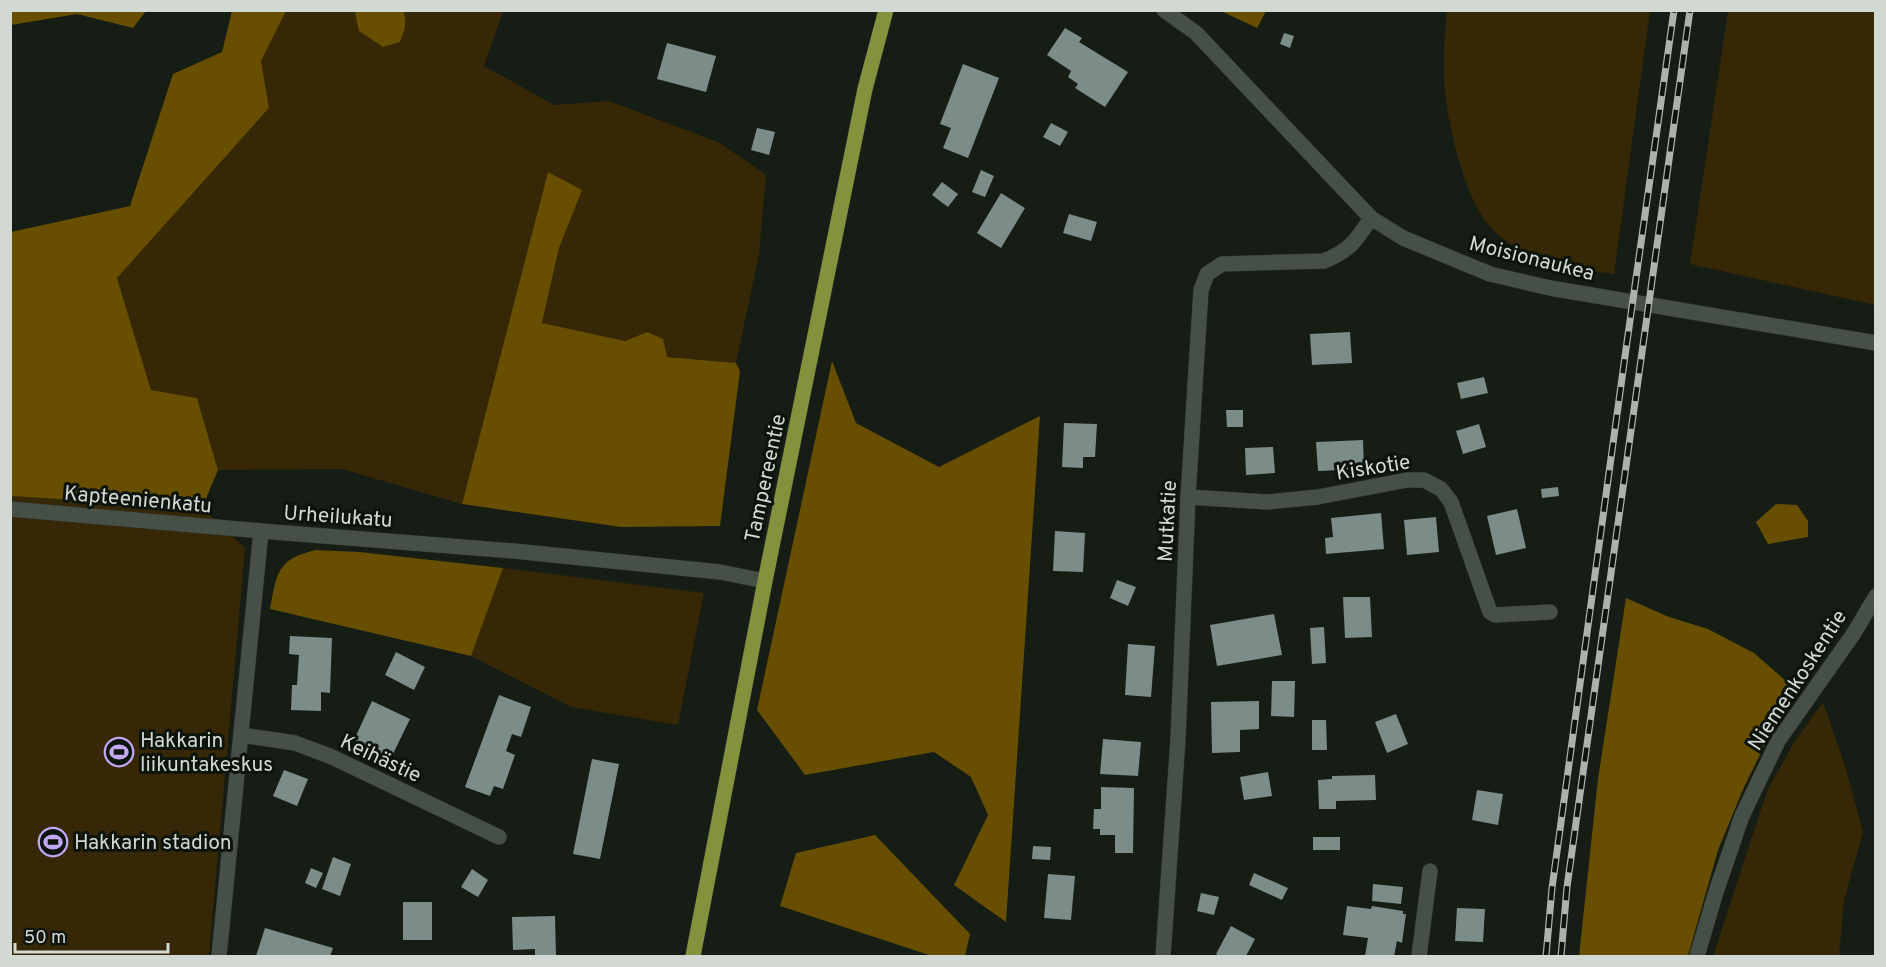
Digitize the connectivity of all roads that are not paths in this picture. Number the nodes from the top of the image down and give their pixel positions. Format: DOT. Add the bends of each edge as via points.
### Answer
graph roads {
  1 [pos="886,10"];
  2 [pos="1164,10"];
  3 [pos="1371,218"];
  4 [pos="1875,344"];
  5 [pos="1188,497"];
  6 [pos="10,509"];
  7 [pos="261,531"];
  8 [pos="765,581"];
  9 [pos="1875,596"];
  10 [pos="1550,612"];
  11 [pos="241,735"];
  12 [pos="499,837"];
  13 [pos="1430,871"];
  14 [pos="219,957"];
  15 [pos="693,957"];
  16 [pos="1163,957"];
  17 [pos="1419,957"];
  18 [pos="1697,957"];
  1 -- 8 [label="main road, Tampereentie" via="866,89"];
  2 -- 3 [label="street, Moisionaukea" via="1196,33"];
  3 -- 4 [label="street, Moisionaukea" via="1403,238 1490,274 1550,288"];
  3 -- 5 [label="street, Mutkatie" via="1346,251 1324,261 1222,264 1208,274 1201,290"];
  5 -- 10 [label="street, Kiskotie" via="1267,502 1424,480 1441,489 1451,502 1490,612"];
  5 -- 16 [label="street, Mutkatie" via="1178,739"];
  6 -- 7 [label="street, Kapteenienkatu"];
  7 -- 8 [label="street, Urheilukatu" via="525,552 720,572"];
  7 -- 11 [label="street, Urheilukatu"];
  8 -- 15 [label="main road, Tampereentie"];
  9 -- 18 [label="street, Niemenkoskentie" via="1854,633 1778,741 1742,816"];
  11 -- 12 [label="street, Keihästie" via="295,743 332,757"];
  11 -- 14 [label="street, Urheilukatu"];
  13 -- 17 [label="street"];
}
